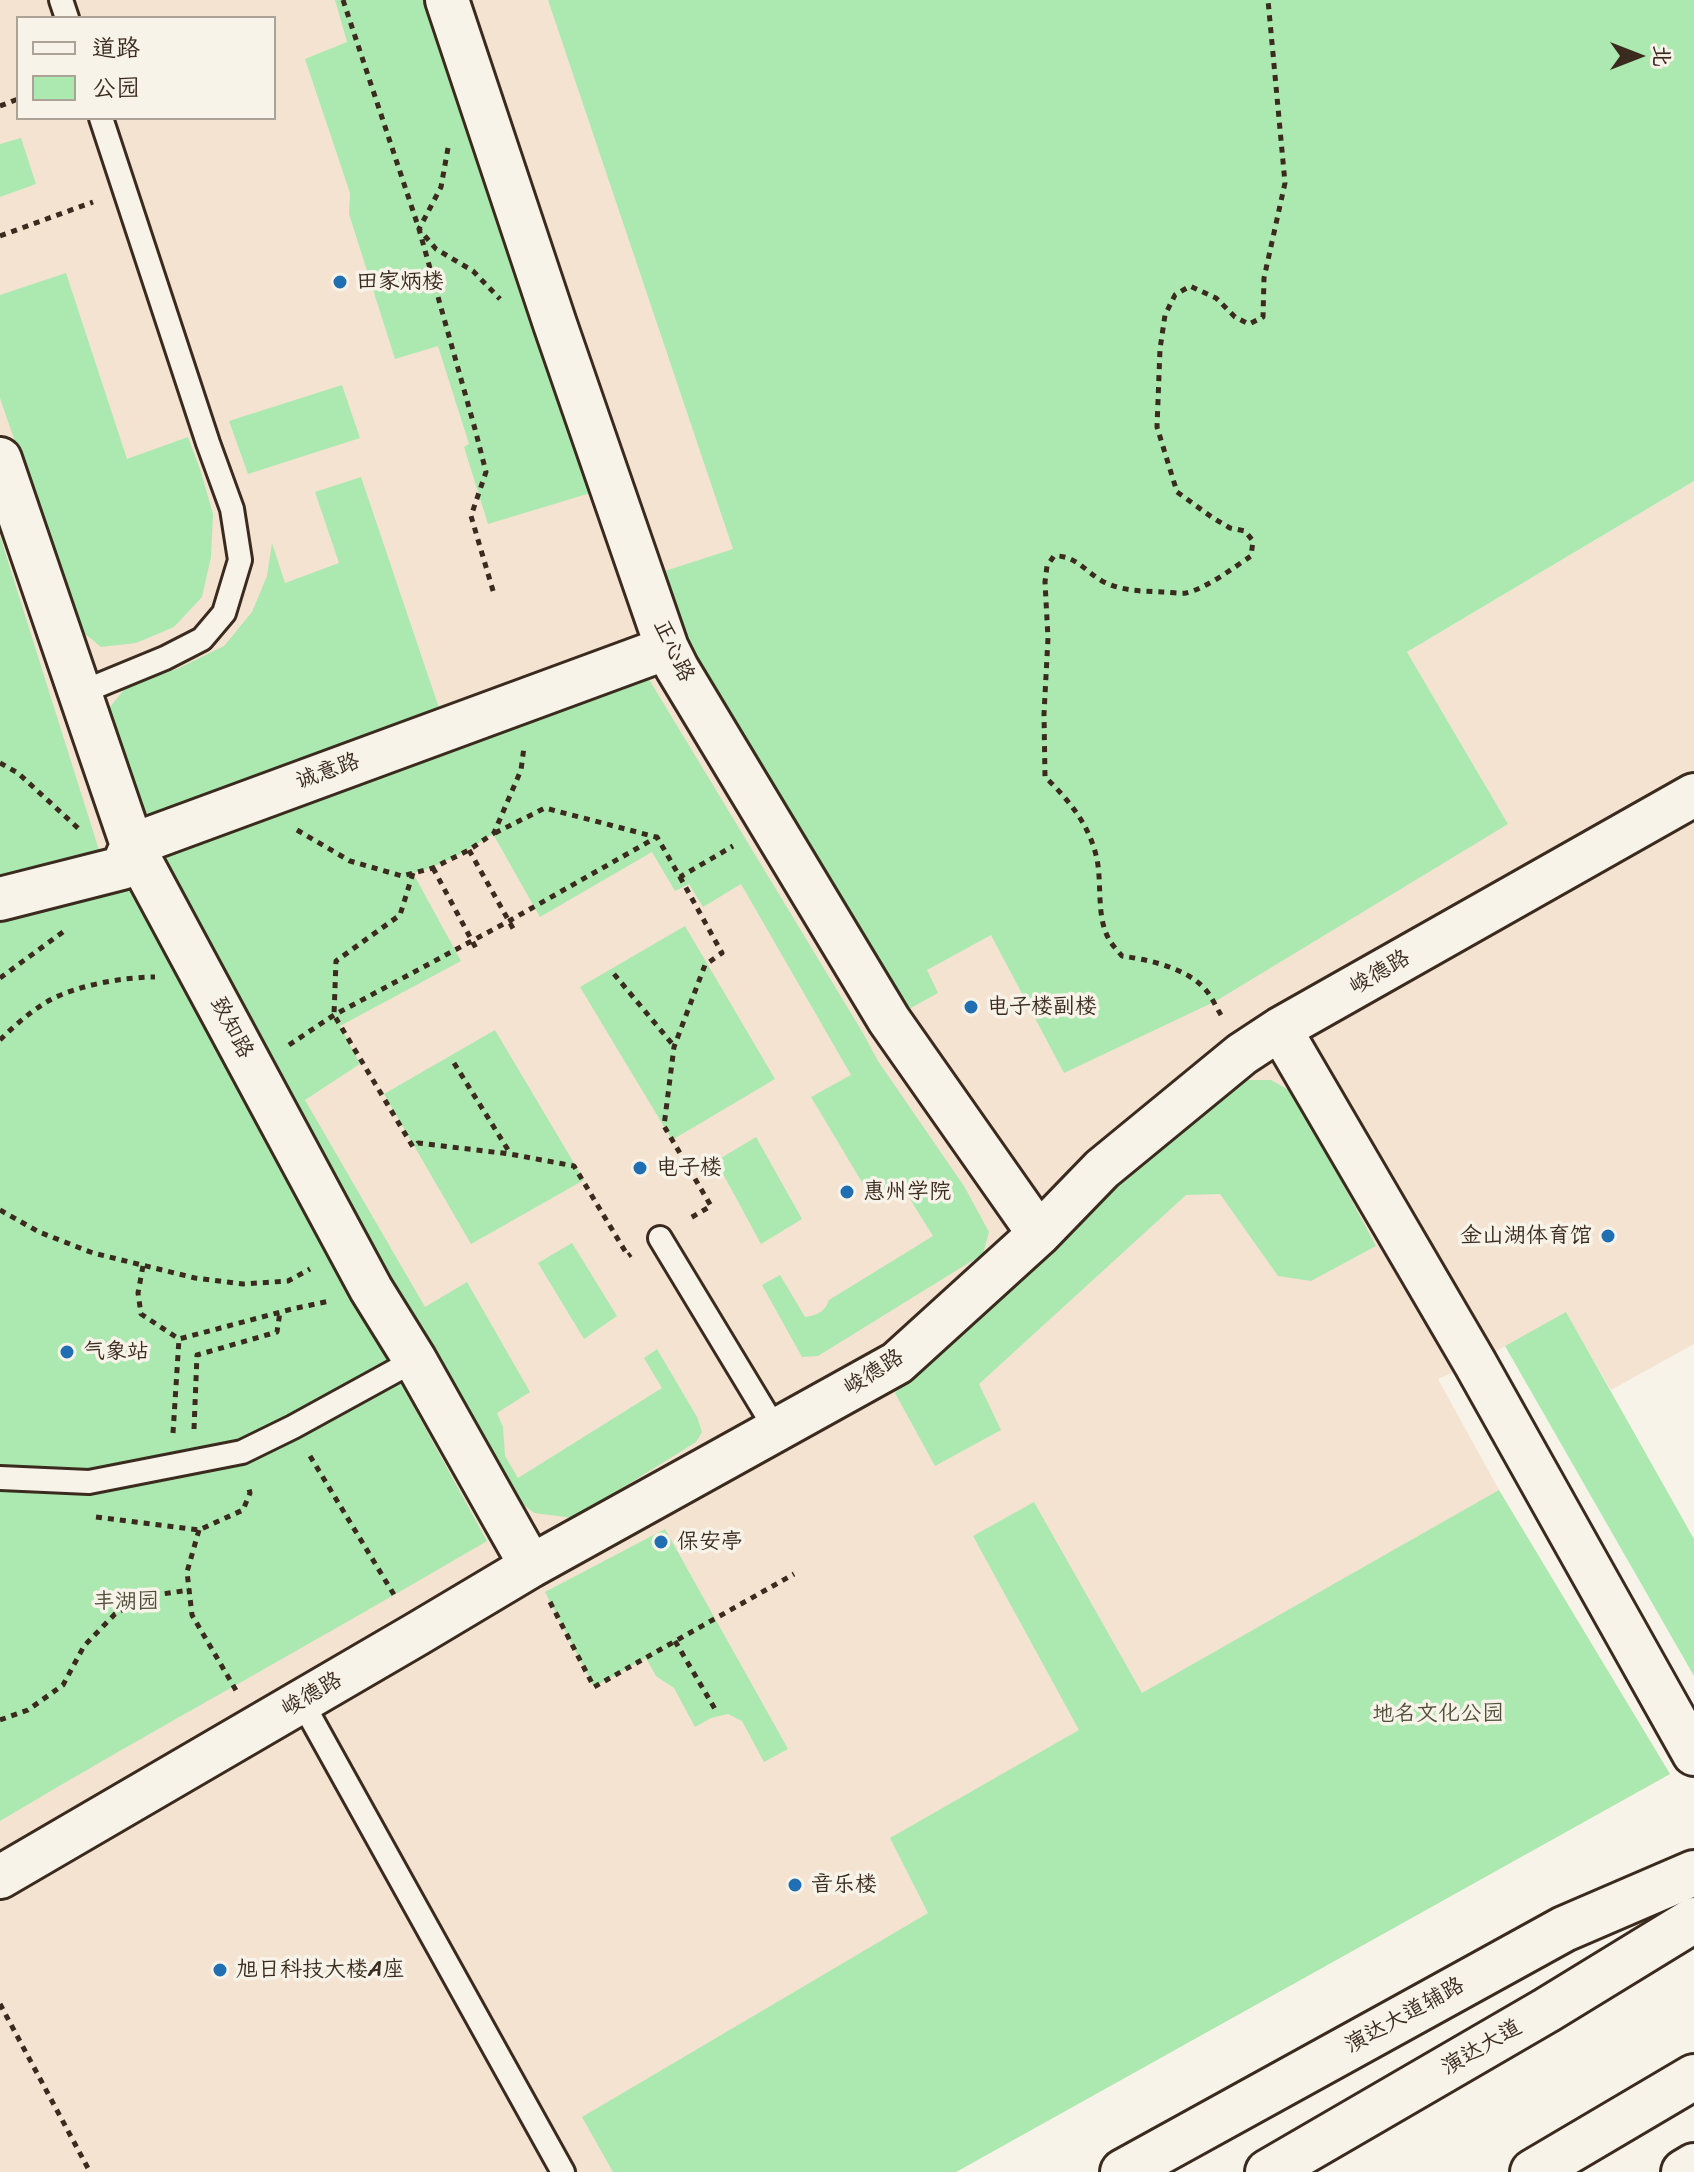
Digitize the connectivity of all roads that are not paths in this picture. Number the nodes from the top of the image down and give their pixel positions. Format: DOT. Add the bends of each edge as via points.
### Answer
graph roads {
  1 [pos="447,0"];
  2 [pos="102,120"];
  3 [pos="0,459"];
  4 [pos="667,648"];
  5 [pos="80,693"];
  6 [pos="1694,795"];
  7 [pos="132,845"];
  8 [pos="0,899"];
  9 [pos="1280,1029"];
  10 [pos="1039,1234"];
  11 [pos="660,1238"];
  12 [pos="415,1360"];
  13 [pos="776,1430"];
  14 [pos="0,1478"];
  15 [pos="531,1566"];
  16 [pos="302,1702"];
  17 [pos="1694,1754"];
  18 [pos="1694,1873"];
  19 [pos="0,1877"];
  20 [pos="1694,1920"];
  21 [pos="1694,2077"];
  22 [pos="1694,2166"];
  23 [pos="563,2172"];
  24 [pos="1123,2172"];
  25 [pos="1268,2172"];
  26 [pos="1533,2172"];
  27 [pos="1684,2172"];
  1 -- 4 [label="street, 正心路"];
  2 -- 5 [label="lane" via="232,509 240,560 224,613 202,639"];
  3 -- 5 [label="street, 致知路"];
  4 -- 7 [label="street, 诚意路"];
  4 -- 10 [label="street, 正心路" via="889,1020"];
  5 -- 7 [label="street, 致知路"];
  6 -- 9 [label="street, 峻德路"];
  7 -- 8 [label="street, 诚意路" via="122,868"];
  7 -- 12 [label="street, 致知路" via="371,1289"];
  9 -- 10 [label="street, 峻德路" via="1102,1169"];
  9 -- 17 [label="street" via="1468,1349"];
  10 -- 13 [label="street, 峻德路" via="897,1363"];
  11 -- 13 [label="lane"];
  12 -- 14 [label="lane" via="242,1452 89,1482"];
  12 -- 15 [label="street, 致知路"];
  13 -- 15 [label="street, 峻德路"];
  15 -- 16 [label="street, 峻德路"];
  16 -- 19 [label="street, 峻德路"];
  16 -- 23 [label="lane"];
  18 -- 24 [label="main road, 演达大道辅路" via="1564,1929"];
  20 -- 25 [label="main road, 演达大道"];
  21 -- 26 [label="main road"];
  22 -- 27 [label="main road"];
}
